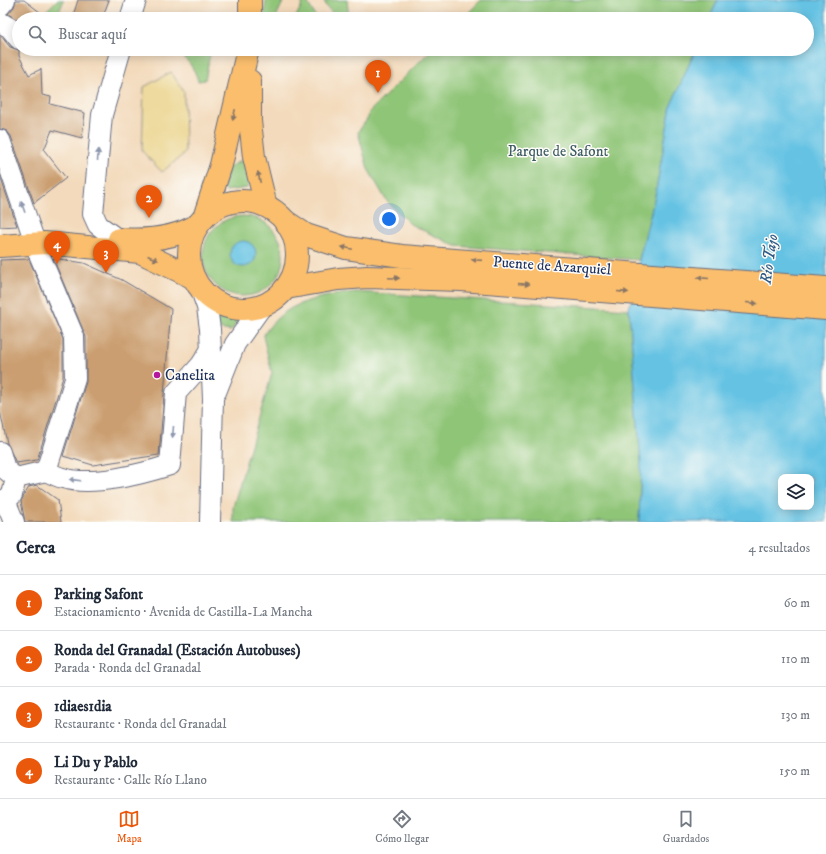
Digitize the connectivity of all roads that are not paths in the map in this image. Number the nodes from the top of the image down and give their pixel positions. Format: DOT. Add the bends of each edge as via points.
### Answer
graph roads {
  1 [pos="5,0"];
  2 [pos="136,0"];
  3 [pos="250,0"];
  4 [pos="0,6"];
  5 [pos="132,12"];
  6 [pos="250,12"];
  7 [pos="0,22"];
  8 [pos="12,30"];
  9 [pos="119,56"];
  10 [pos="247,56"];
  11 [pos="249,56"];
  12 [pos="0,140"];
  13 [pos="266,206"];
  14 [pos="285,220"];
  15 [pos="202,221"];
  16 [pos="116,238"];
  17 [pos="41,243"];
  18 [pos="0,246"];
  19 [pos="584,279"];
  20 [pos="197,284"];
  21 [pos="286,288"];
  22 [pos="826,288"];
  23 [pos="262,306"];
  24 [pos="826,309"];
  25 [pos="210,351"];
  26 [pos="213,399"];
  27 [pos="0,452"];
  28 [pos="46,471"];
  29 [pos="16,478"];
  30 [pos="3,502"];
  31 [pos="14,522"];
  32 [pos="210,522"];
  1 -- 4 [label="street"];
  2 -- 5 [label="street"];
  3 -- 6 [label="main road"];
  7 -- 8 [label="street"];
  16 -- 9 [label="street, one-way" via="98,225 93,214 102,115"];
  10 -- 15 [label="main road, one-way" via="221,165"];
  13 -- 11 [label="main road, one-way" via="250,121"];
  17 -- 12 [label="street, one-way"];
  13 -- 14 [label="main road"];
  13 -- 15 [label="main road" via="250,202 233,202 217,208"];
  19 -- 14 [label="main road, Puente de Azarquiel, one-way" via="346,248 306,235"];
  14 -- 21 [label="main road" via="294,236 298,254 295,272"];
  15 -- 16 [label="main road" via="170,237 131,240"];
  15 -- 20 [label="main road" via="192,236 189,250 190,264"];
  16 -- 17 [label="main road" via="95,236"];
  17 -- 18 [label="main road"];
  17 -- 20 [label="main road, one-way" via="140,252"];
  17 -- 28 [label="street" via="74,337 75,379"];
  21 -- 19 [label="main road, Puente de Azarquiel, one-way" via="367,277 461,280"];
  22 -- 19 [label="main road, Puente de Azarquiel, one-way"];
  19 -- 24 [label="main road, Puente de Azarquiel, one-way"];
  20 -- 23 [label="main road" via="214,301 229,308 246,310"];
  20 -- 25 [label="street" via="209,321"];
  21 -- 23 [label="main road" via="276,299"];
  23 -- 26 [label="street" via="235,344"];
  25 -- 26 [label="street"];
  25 -- 28 [label="street, one-way" via="176,393 170,465 147,472 87,481 64,478"];
  26 -- 32 [label="street"];
  27 -- 29 [label="street" via="4,469"];
  28 -- 29 [label="street"];
  29 -- 30 [label="street" via="12,495"];
  30 -- 31 [label="street"];
}
